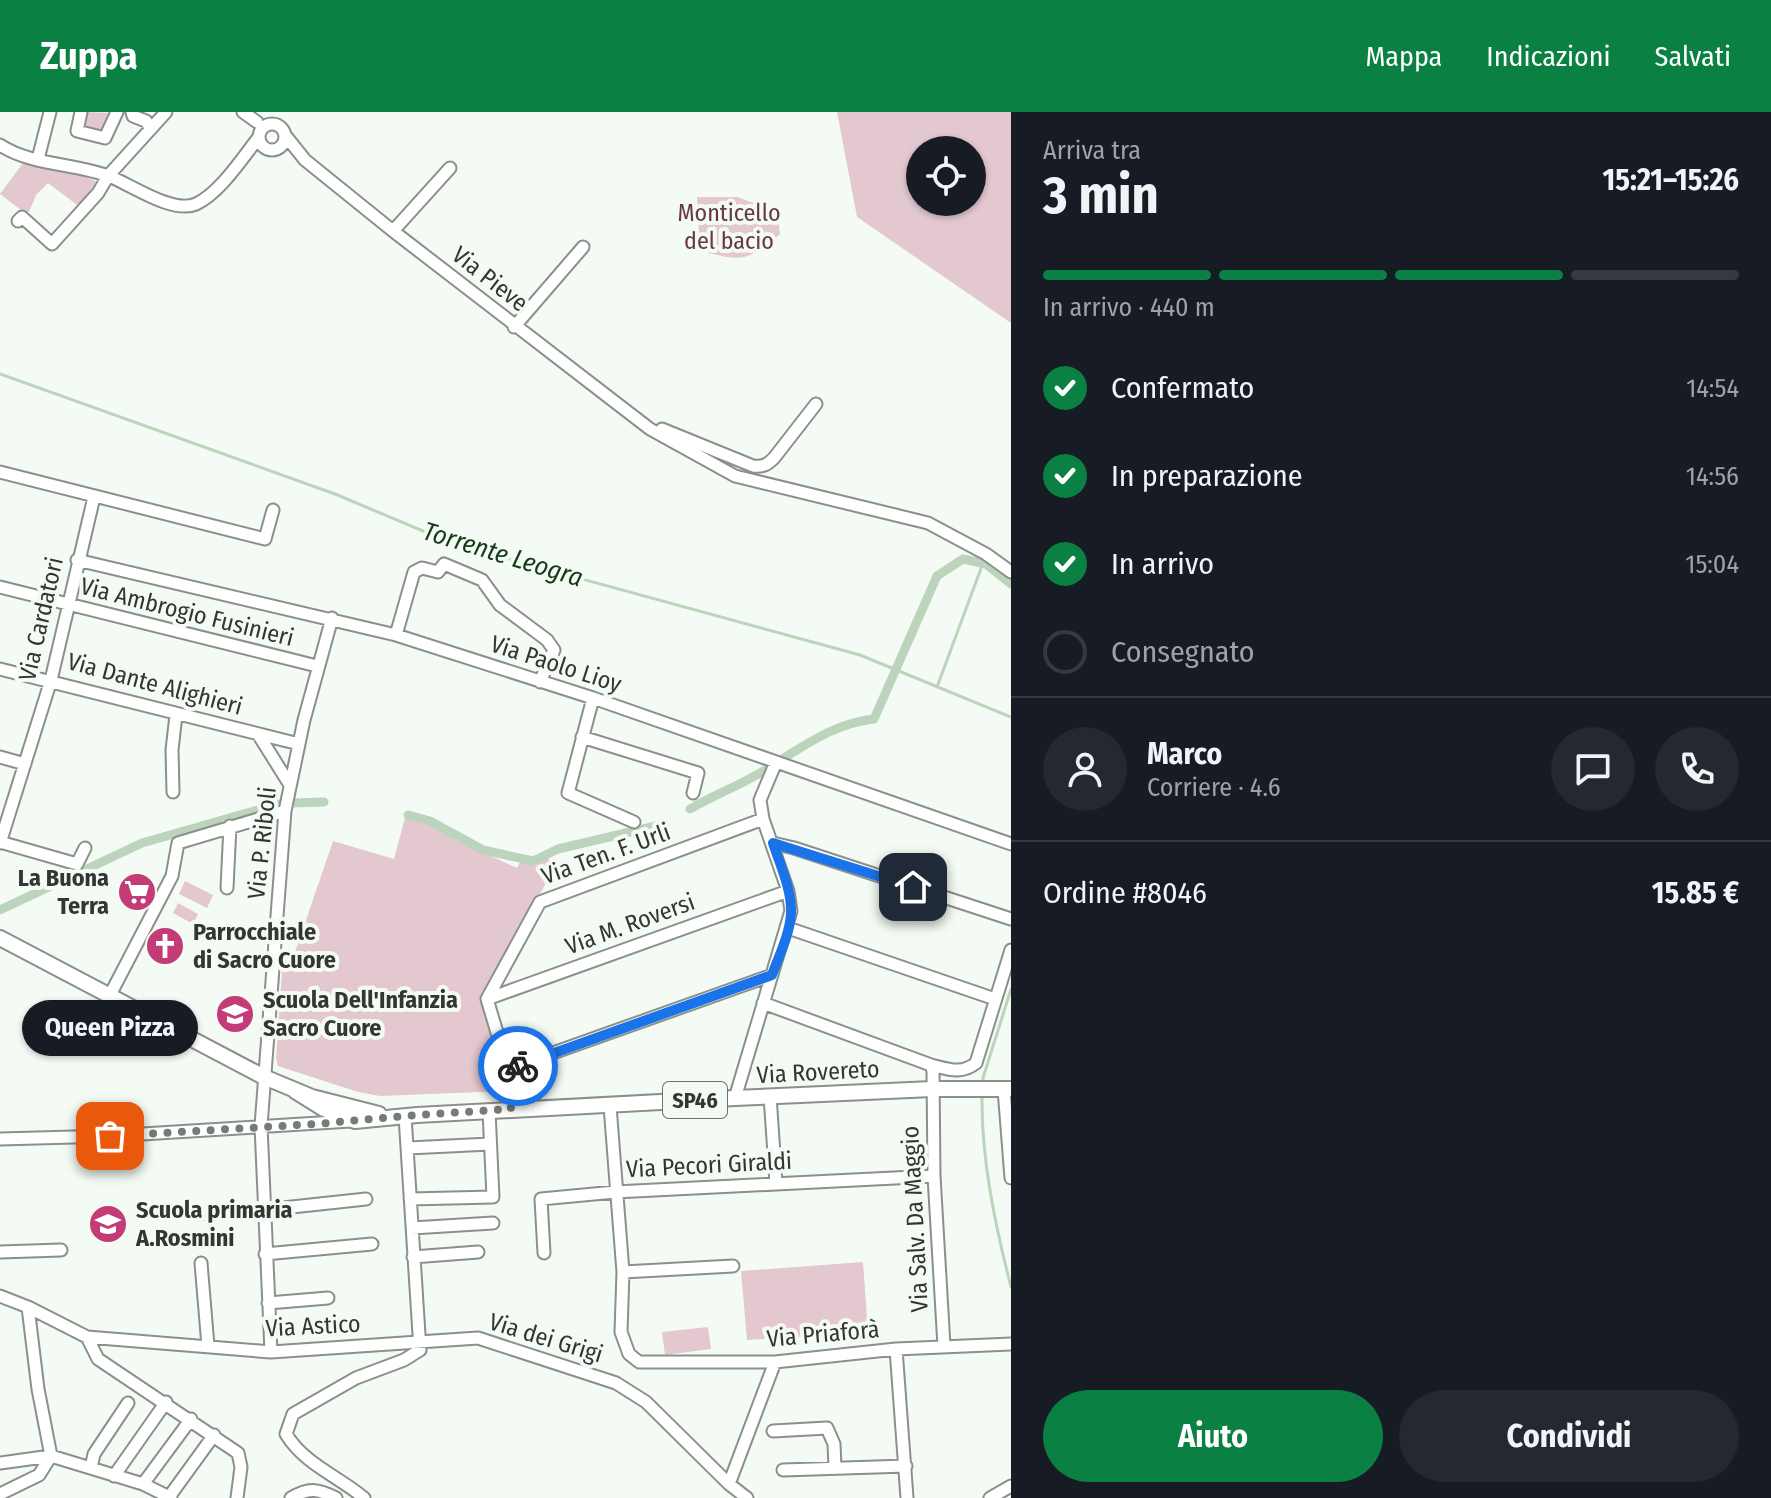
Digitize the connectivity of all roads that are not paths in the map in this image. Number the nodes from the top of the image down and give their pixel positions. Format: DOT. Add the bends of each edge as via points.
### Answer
graph roads {
  1 [pos="50,112"];
  2 [pos="81,112"];
  3 [pos="117,112"];
  4 [pos="133,112"];
  5 [pos="166,112"];
  6 [pos="243,112"];
  7 [pos="280,112"];
  8 [pos="260,128"];
  9 [pos="151,129"];
  10 [pos="283,131"];
  11 [pos="0,145"];
  12 [pos="272,149"];
  13 [pos="38,159"];
  14 [pos="244,159"];
  15 [pos="305,160"];
  16 [pos="450,168"];
  17 [pos="108,176"];
  18 [pos="18,221"];
  19 [pos="393,231"];
  20 [pos="583,247"];
  21 [pos="514,327"];
  22 [pos="816,404"];
  23 [pos="650,429"];
  24 [pos="0,472"];
  25 [pos="94,497"];
  26 [pos="273,510"];
  27 [pos="77,560"];
  28 [pos="1011,572"];
  29 [pos="0,587"];
  30 [pos="68,605"];
  31 [pos="332,618"];
  32 [pos="396,635"];
  33 [pos="317,666"];
  34 [pos="0,669"];
  35 [pos="51,680"];
  36 [pos="540,682"];
  37 [pos="593,698"];
  38 [pos="176,715"];
  39 [pos="258,734"];
  40 [pos="582,737"];
  41 [pos="299,744"];
  42 [pos="0,757"];
  43 [pos="776,762"];
  44 [pos="25,764"];
  45 [pos="290,785"];
  46 [pos="173,792"];
  47 [pos="693,793"];
  48 [pos="285,811"];
  49 [pos="763,819"];
  50 [pos="634,822"];
  51 [pos="230,826"];
  52 [pos="0,843"];
  53 [pos="773,843"];
  54 [pos="1011,844"];
  55 [pos="85,848"];
  56 [pos="227,888"];
  57 [pos="788,891"];
  58 [pos="1011,919"];
  59 [pos="788,928"];
  60 [pos="0,938"];
  61 [pos="1011,950"];
  62 [pos="772,975"];
  63 [pos="110,995"];
  64 [pos="487,999"];
  65 [pos="995,999"];
  66 [pos="763,1003"];
  67 [pos="931,1065"];
  68 [pos="508,1069"];
  69 [pos="264,1077"];
  70 [pos="932,1089"];
  71 [pos="1002,1089"];
  72 [pos="295,1091"];
  73 [pos="770,1096"];
  74 [pos="735,1098"];
  75 [pos="610,1106"];
  76 [pos="511,1109"];
  77 [pos="489,1111"];
  78 [pos="400,1116"];
  79 [pos="325,1117"];
  80 [pos="359,1117"];
  81 [pos="261,1126"];
  82 [pos="0,1139"];
  83 [pos="490,1144"];
  84 [pos="408,1148"];
  85 [pos="934,1176"];
  86 [pos="1011,1177"];
  87 [pos="776,1183"];
  88 [pos="615,1192"];
  89 [pos="366,1199"];
  90 [pos="410,1199"];
  91 [pos="264,1210"];
  92 [pos="199,1214"];
  93 [pos="493,1223"];
  94 [pos="412,1228"];
  95 [pos="372,1244"];
  96 [pos="61,1250"];
  97 [pos="0,1252"];
  98 [pos="478,1252"];
  99 [pos="544,1253"];
  100 [pos="265,1254"];
  101 [pos="413,1257"];
  102 [pos="201,1263"];
  103 [pos="733,1266"];
  104 [pos="623,1272"];
  105 [pos="0,1296"];
  106 [pos="328,1298"];
  107 [pos="268,1303"];
  108 [pos="28,1307"];
  109 [pos="87,1337"];
  110 [pos="419,1342"];
  111 [pos="1011,1344"];
  112 [pos="208,1346"];
  113 [pos="944,1346"];
  114 [pos="896,1349"];
  115 [pos="271,1352"];
  116 [pos="775,1362"];
  117 [pos="166,1402"];
  118 [pos="128,1403"];
  119 [pos="191,1419"];
  120 [pos="773,1431"];
  121 [pos="214,1435"];
  122 [pos="51,1456"];
  123 [pos="0,1463"];
  124 [pos="906,1466"];
  125 [pos="835,1467"];
  126 [pos="91,1468"];
  127 [pos="783,1470"];
  128 [pos="114,1476"];
  129 [pos="143,1484"];
  130 [pos="729,1484"];
  131 [pos="1011,1486"];
  132 [pos="0,1494"];
  133 [pos="170,1497"];
  134 [pos="237,1498"];
  135 [pos="291,1498"];
  136 [pos="336,1498"];
  137 [pos="364,1498"];
  138 [pos="747,1498"];
  139 [pos="907,1498"];
  140 [pos="990,1498"];
  1 -- 13 [label="street"];
  2 -- 3 [label="street" via="77,131 105,138"];
  4 -- 9 [label="street"];
  5 -- 9 [label="street"];
  6 -- 8 [label="street"];
  7 -- 8 [label="street"];
  7 -- 10 [label="street"];
  8 -- 10 [label="street" via="272,124"];
  8 -- 12 [label="street" via="261,144"];
  8 -- 14 [label="street"];
  9 -- 17 [label="street"];
  10 -- 12 [label="street" via="283,143"];
  10 -- 15 [label="street, Via Pieve"];
  11 -- 13 [label="street"];
  12 -- 14 [label="street"];
  12 -- 15 [label="street, Via Pieve"];
  13 -- 17 [label="street"];
  14 -- 17 [label="street" via="199,202 188,206 172,205"];
  15 -- 19 [label="street, Via Pieve"];
  16 -- 19 [label="street"];
  17 -- 18 [label="street" via="52,244 22,217"];
  19 -- 21 [label="street, Via Pieve"];
  20 -- 21 [label="street"];
  21 -- 23 [label="street, Via Pieve"];
  22 -- 23 [label="street, Via Pieve" via="761,467 665,429"];
  23 -- 28 [label="street, Via Pieve" via="735,476 928,523"];
  24 -- 25 [label="street"];
  25 -- 26 [label="street" via="265,539"];
  25 -- 27 [label="street, Via Cardatori"];
  27 -- 30 [label="street, Via Cardatori"];
  27 -- 31 [label="street, Via Paolo Lioy"];
  29 -- 30 [label="street, Via Ambrogio Fusinieri"];
  30 -- 33 [label="street, Via Ambrogio Fusinieri"];
  30 -- 35 [label="street, Via Cardatori"];
  31 -- 32 [label="street, Via Paolo Lioy"];
  31 -- 33 [label="street, Via P. Riboli"];
  32 -- 36 [label="street, Via Paolo Lioy"];
  32 -- 36 [label="street" via="414,572 438,572 444,564 482,580 500,605 547,640 554,650"];
  33 -- 41 [label="street, Via P. Riboli"];
  34 -- 35 [label="street, Via Dante Alighieri"];
  35 -- 38 [label="street, Via Dante Alighieri"];
  35 -- 44 [label="street, Via Cardatori"];
  36 -- 37 [label="street, Via Paolo Lioy"];
  37 -- 40 [label="street"];
  37 -- 43 [label="street, Via Paolo Lioy"];
  38 -- 39 [label="street, Via Dante Alighieri"];
  38 -- 46 [label="street"];
  39 -- 41 [label="street, Via Dante Alighieri"];
  39 -- 45 [label="street"];
  40 -- 47 [label="street" via="698,773"];
  40 -- 50 [label="street" via="568,793"];
  41 -- 45 [label="street, Via P. Riboli"];
  42 -- 44 [label="street"];
  43 -- 49 [label="street" via="760,800"];
  43 -- 54 [label="street, Via Paolo Lioy"];
  44 -- 52 [label="street, Via Cardatori"];
  45 -- 48 [label="street, Via P. Riboli"];
  48 -- 51 [label="street"];
  48 -- 69 [label="street, Via P. Riboli"];
  49 -- 53 [label="street"];
  49 -- 64 [label="street, Via Ten. F. Urli" via="540,902"];
  51 -- 56 [label="street"];
  51 -- 63 [label="street" via="178,843 172,876"];
  52 -- 55 [label="street, Via Cardatori" via="77,864"];
  53 -- 57 [label="street"];
  53 -- 58 [label="street"];
  57 -- 59 [label="street"];
  57 -- 64 [label="street, Via M. Roversi"];
  59 -- 62 [label="street"];
  59 -- 65 [label="street"];
  60 -- 63 [label="main road, SP46"];
  61 -- 65 [label="street"];
  62 -- 66 [label="street"];
  62 -- 68 [label="street"];
  63 -- 69 [label="main road, SP46"];
  64 -- 68 [label="street"];
  65 -- 67 [label="street" via="976,1063 959,1072"];
  66 -- 67 [label="street"];
  66 -- 74 [label="street"];
  67 -- 70 [label="street, Via Salv. Da Maggio"];
  68 -- 76 [label="street"];
  69 -- 72 [label="main road, SP46"];
  69 -- 81 [label="street, Via P. Riboli"];
  70 -- 71 [label="main road, Via Rovereto / SP46"];
  70 -- 73 [label="main road, Via Rovereto / SP46"];
  70 -- 85 [label="street, Via Salv. Da Maggio"];
  71 -- 86 [label="street"];
  72 -- 79 [label="main road, SP46"];
  72 -- 80 [label="main road, SP46"];
  73 -- 74 [label="main road, Via Rovereto / SP46"];
  73 -- 87 [label="street"];
  74 -- 75 [label="main road, Via Rovereto / SP46"];
  75 -- 76 [label="main road, Via Rovereto / SP46"];
  75 -- 88 [label="street"];
  76 -- 77 [label="main road, Via Rovereto / SP46"];
  77 -- 78 [label="main road, Via Rovereto / SP46"];
  77 -- 83 [label="street"];
  78 -- 80 [label="main road, Via Rovereto / SP46"];
  78 -- 84 [label="street"];
  79 -- 80 [label="main road, SP46"];
  79 -- 80 [label="street, Via Rovereto"];
  79 -- 81 [label="street, Via Rovereto"];
  81 -- 82 [label="street, Via Rovereto"];
  81 -- 91 [label="street, Via P. Riboli"];
  83 -- 84 [label="street"];
  83 -- 90 [label="street" via="493,1197"];
  84 -- 90 [label="street"];
  85 -- 87 [label="street, Via Pecori Giraldi"];
  85 -- 113 [label="street, Via Salv. Da Maggio"];
  87 -- 88 [label="street, Via Pecori Giraldi"];
  88 -- 99 [label="street, Via Pecori Giraldi" via="541,1199"];
  88 -- 104 [label="street"];
  89 -- 91 [label="street"];
  90 -- 94 [label="street"];
  91 -- 92 [label="street"];
  91 -- 100 [label="street, Via P. Riboli"];
  93 -- 94 [label="street"];
  94 -- 101 [label="street"];
  95 -- 100 [label="street"];
  96 -- 97 [label="street"];
  98 -- 101 [label="street"];
  100 -- 107 [label="street, Via P. Riboli"];
  101 -- 110 [label="street"];
  102 -- 112 [label="street"];
  103 -- 104 [label="street"];
  104 -- 116 [label="street, Via Priaforà" via="621,1332 629,1354 639,1362"];
  105 -- 108 [label="street, Via Astico"];
  106 -- 107 [label="street"];
  107 -- 115 [label="street, Via P. Riboli"];
  108 -- 109 [label="street, Via Astico"];
  108 -- 122 [label="street"];
  109 -- 112 [label="street, Via Astico"];
  109 -- 117 [label="street" via="98,1359"];
  110 -- 115 [label="street, Via Astico"];
  110 -- 130 [label="street, Via dei Grigi" via="478,1338 616,1383 646,1402"];
  110 -- 137 [label="street" via="420,1350 404,1360 356,1378 293,1414 288,1423 286,1434 293,1446"];
  111 -- 113 [label="street, Via Priaforà"];
  112 -- 115 [label="street, Via Astico"];
  113 -- 114 [label="street, Via Priaforà"];
  114 -- 116 [label="street, Via Priaforà"];
  114 -- 124 [label="street"];
  116 -- 130 [label="street"];
  117 -- 119 [label="street"];
  117 -- 128 [label="street"];
  118 -- 126 [label="street" via="94,1454"];
  119 -- 121 [label="street"];
  119 -- 129 [label="street"];
  120 -- 125 [label="street" via="827,1428"];
  121 -- 133 [label="street"];
  121 -- 134 [label="street" via="238,1453"];
  122 -- 123 [label="street"];
  122 -- 126 [label="street"];
  122 -- 132 [label="street" via="39,1475"];
  124 -- 125 [label="street"];
  124 -- 139 [label="street"];
  125 -- 127 [label="street"];
  126 -- 128 [label="street"];
  128 -- 129 [label="street"];
  129 -- 133 [label="street"];
  130 -- 138 [label="street, Via dei Grigi"];
  131 -- 140 [label="street"];
  135 -- 136 [label="street" via="318,1489"];
}
